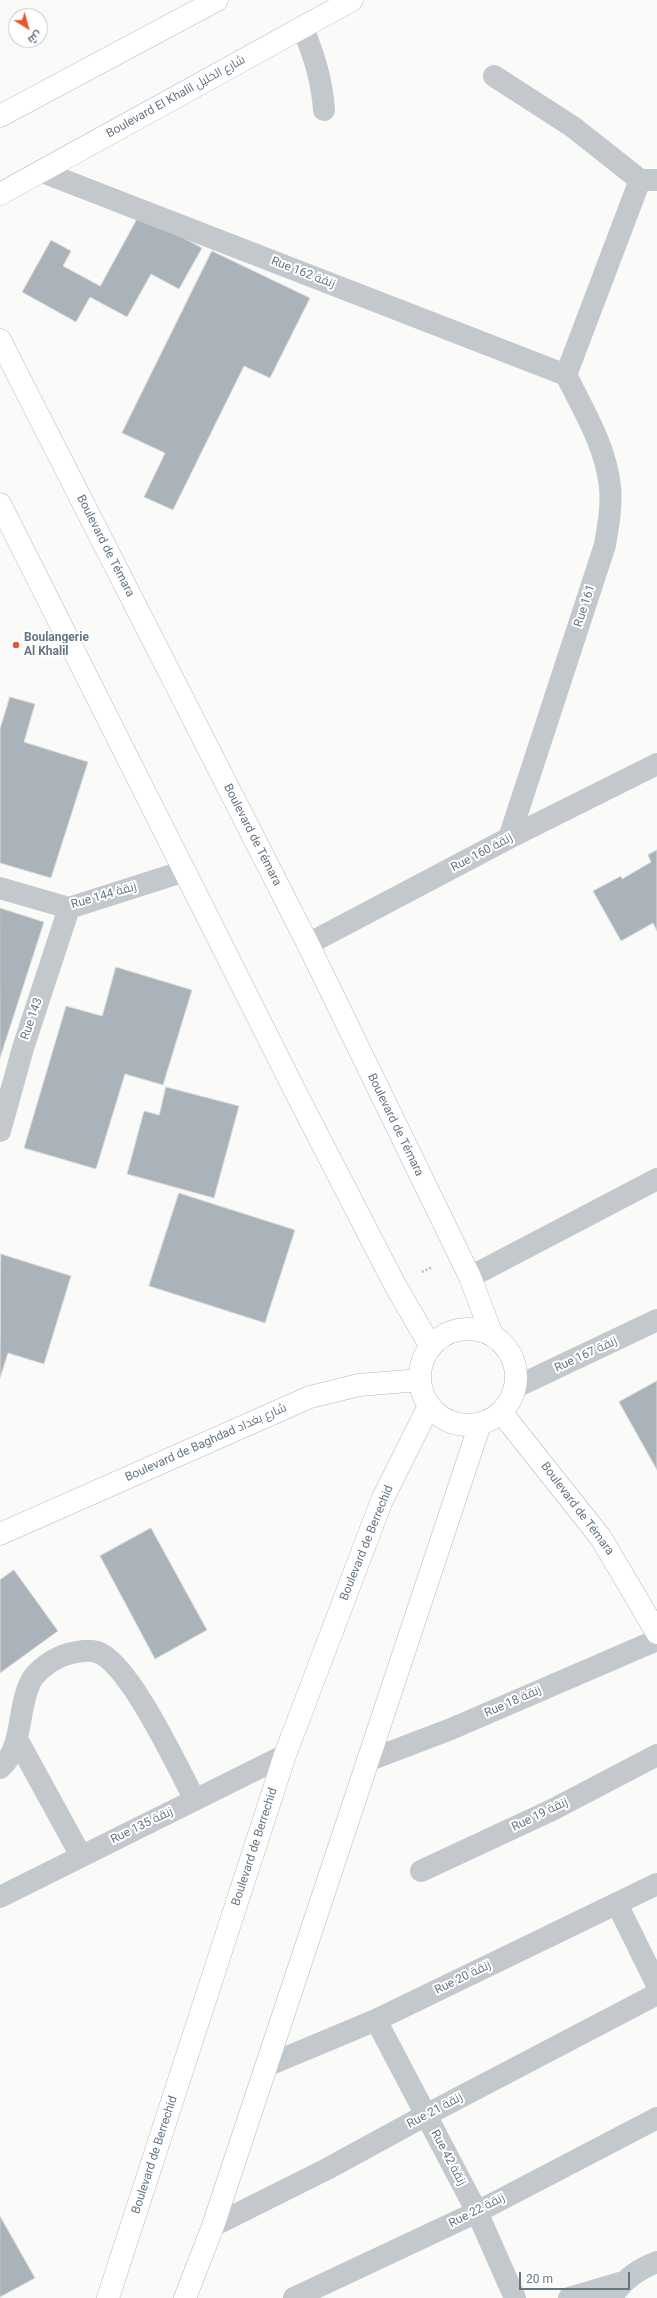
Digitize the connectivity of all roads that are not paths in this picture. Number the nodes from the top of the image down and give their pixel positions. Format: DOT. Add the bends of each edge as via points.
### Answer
graph roads {
  1 [pos="217,0"];
  2 [pos="352,0"];
  3 [pos="303,28"];
  4 [pos="494,76"];
  5 [pos="324,110"];
  6 [pos="0,116"];
  7 [pos="40,171"];
  8 [pos="648,180"];
  9 [pos="0,194"];
  10 [pos="0,340"];
  11 [pos="566,375"];
  12 [pos="0,504"];
  13 [pos="657,764"];
  14 [pos="509,838"];
  15 [pos="185,871"];
  16 [pos="0,888"];
  17 [pos="70,908"];
  18 [pos="308,944"];
  19 [pos="0,1131"];
  20 [pos="657,1179"];
  21 [pos="470,1277"];
  22 [pos="657,1320"];
  23 [pos="492,1335"];
  24 [pos="431,1347"];
  25 [pos="420,1380"];
  26 [pos="514,1388"];
  27 [pos="429,1406"];
  28 [pos="501,1412"];
  29 [pos="480,1424"];
  30 [pos="0,1534"];
  31 [pos="657,1633"];
  32 [pos="657,1640"];
  33 [pos="17,1739"];
  34 [pos="285,1755"];
  35 [pos="657,1756"];
  36 [pos="366,1761"];
  37 [pos="0,1768"];
  38 [pos="195,1800"];
  39 [pos="82,1856"];
  40 [pos="421,1871"];
  41 [pos="657,1884"];
  42 [pos="0,1897"];
  43 [pos="617,1904"];
  44 [pos="657,1984"];
  45 [pos="657,1994"];
  46 [pos="376,2020"];
  47 [pos="266,2066"];
  48 [pos="426,2115"];
  49 [pos="657,2118"];
  50 [pos="477,2212"];
  51 [pos="213,2226"];
  52 [pos="657,2262"];
  53 [pos="617,2290"];
  54 [pos="108,2298"];
  55 [pos="185,2298"];
  56 [pos="294,2298"];
  57 [pos="515,2298"];
  58 [pos="569,2298"];
  1 -- 6 [label="street"];
  2 -- 3 [label="street, Boulevard El Khalil شارع الخليل"];
  3 -- 5 [label="street" via="317,64"];
  3 -- 7 [label="street, Boulevard El Khalil شارع الخليل"];
  4 -- 8 [label="street"];
  7 -- 9 [label="street, Boulevard El Khalil شارع الخليل"];
  7 -- 11 [label="street, Rue 162 زنقة"];
  8 -- 11 [label="street"];
  10 -- 18 [label="street, Boulevard de Témara"];
  11 -- 14 [label="street, Rue 161" via="600,445 610,487 610,516 605,545"];
  12 -- 15 [label="street"];
  13 -- 14 [label="street, Rue 160 زنقة"];
  14 -- 18 [label="street, Rue 160 زنقة"];
  15 -- 17 [label="street, Rue 144 زنقة"];
  15 -- 24 [label="street" via="394,1285"];
  16 -- 17 [label="street, Rue 144 زنقة"];
  17 -- 19 [label="street, Rue 143" via="22,1048"];
  18 -- 21 [label="street, Boulevard de Témara"];
  20 -- 21 [label="street"];
  21 -- 23 [label="street, Boulevard de Témara"];
  22 -- 26 [label="street, Rue 167 زنقة"];
  23 -- 24 [label="street" via="470,1330 455,1331"];
  23 -- 26 [label="street" via="507,1349 513,1361 516,1375"];
  24 -- 25 [label="street" via="423,1363"];
  25 -- 27 [label="street"];
  25 -- 30 [label="street, Boulevard de Baghdad شارع بغداد" via="359,1385 310,1397"];
  26 -- 28 [label="street" via="510,1401"];
  27 -- 29 [label="street" via="450,1422 463,1425"];
  27 -- 34 [label="street, Boulevard de Berrechid" via="382,1500"];
  28 -- 29 [label="street"];
  28 -- 31 [label="street, Boulevard de Témara" via="601,1538"];
  29 -- 36 [label="street"];
  32 -- 36 [label="street, Rue 18 زنقة" via="451,1729"];
  33 -- 37 [label="street"];
  33 -- 38 [label="street" via="30,1683 46,1665 79,1651 98,1652 126,1677 139,1694"];
  33 -- 39 [label="street"];
  34 -- 38 [label="street, Rue 135 زنقة"];
  34 -- 54 [label="street, Boulevard de Berrechid"];
  35 -- 40 [label="street, Rue 19 زنقة" via="552,1810"];
  36 -- 47 [label="street"];
  38 -- 39 [label="street, Rue 135 زنقة"];
  39 -- 42 [label="street, Rue 135 زنقة"];
  41 -- 43 [label="street, Rue 20 زنقة"];
  43 -- 44 [label="street"];
  43 -- 46 [label="street, Rue 20 زنقة"];
  45 -- 48 [label="street, Rue 21 زنقة"];
  46 -- 47 [label="street, Rue 20 زنقة"];
  46 -- 48 [label="street, Rue 42 زنقة"];
  47 -- 51 [label="street"];
  48 -- 50 [label="street, Rue 42 زنقة"];
  48 -- 51 [label="street, Rue 21 زنقة" via="327,2169"];
  49 -- 50 [label="street, Rue 22 زنقة"];
  50 -- 56 [label="street, Rue 22 زنقة"];
  50 -- 57 [label="street, Rue 42 زنقة"];
  51 -- 55 [label="street"];
  52 -- 53 [label="street" via="644,2267"];
  53 -- 58 [label="street"];
}
